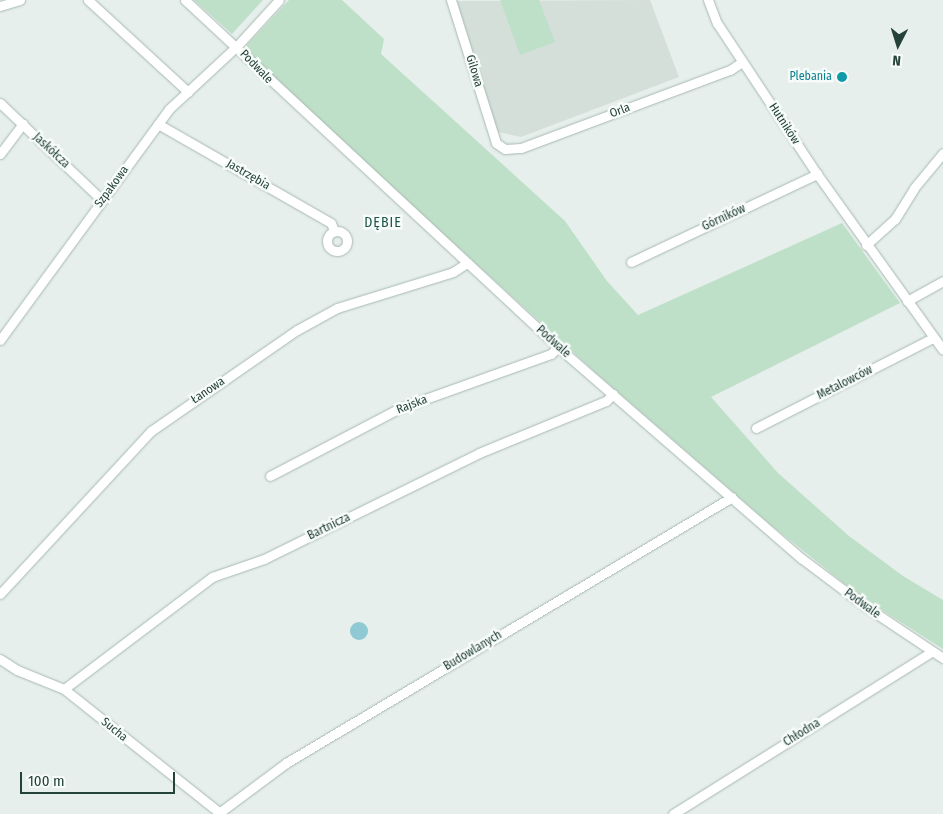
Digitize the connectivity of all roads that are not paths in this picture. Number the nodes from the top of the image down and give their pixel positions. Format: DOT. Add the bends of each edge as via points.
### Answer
graph roads {
  1 [pos="20,0"];
  2 [pos="88,0"];
  3 [pos="185,0"];
  4 [pos="279,0"];
  5 [pos="451,0"];
  6 [pos="708,0"];
  7 [pos="0,6"];
  8 [pos="237,46"];
  9 [pos="742,62"];
  10 [pos="188,92"];
  11 [pos="0,103"];
  12 [pos="22,124"];
  13 [pos="158,124"];
  14 [pos="496,143"];
  15 [pos="943,153"];
  16 [pos="0,154"];
  17 [pos="817,174"];
  18 [pos="102,200"];
  19 [pos="334,231"];
  20 [pos="866,244"];
  21 [pos="631,262"];
  22 [pos="467,263"];
  23 [pos="943,281"];
  24 [pos="907,301"];
  25 [pos="934,338"];
  26 [pos="0,340"];
  27 [pos="558,347"];
  28 [pos="943,350"];
  29 [pos="613,394"];
  30 [pos="756,428"];
  31 [pos="270,476"];
  32 [pos="732,497"];
  33 [pos="0,594"];
  34 [pos="931,652"];
  35 [pos="943,658"];
  36 [pos="0,659"];
  37 [pos="64,689"];
  38 [pos="220,813"];
  39 [pos="673,814"];
  1 -- 7 [label="street"];
  2 -- 10 [label="street"];
  3 -- 8 [label="street, Podwale"];
  4 -- 8 [label="street, Szpakowa"];
  5 -- 14 [label="street, Gilowa"];
  6 -- 9 [label="street, Hutników" via="717,22"];
  8 -- 10 [label="street, Szpakowa"];
  8 -- 22 [label="street, Podwale" via="253,65"];
  9 -- 14 [label="street, Orla" via="730,70 521,148 505,149"];
  9 -- 17 [label="street, Hutników"];
  10 -- 13 [label="street, Szpakowa"];
  11 -- 12 [label="street, Jaskółcza"];
  12 -- 16 [label="street"];
  12 -- 18 [label="street, Jaskółcza"];
  13 -- 18 [label="street, Szpakowa"];
  13 -- 19 [label="street, Jastrzębia" via="331,223"];
  15 -- 20 [label="street" via="914,188 895,219"];
  17 -- 20 [label="street, Hutników"];
  17 -- 21 [label="street, Górników"];
  18 -- 26 [label="street, Szpakowa"];
  20 -- 24 [label="street, Hutników"];
  22 -- 27 [label="street, Podwale"];
  22 -- 33 [label="street, Łanowa" via="454,272 337,308 297,330 151,431"];
  23 -- 24 [label="street"];
  24 -- 25 [label="street, Hutników"];
  25 -- 28 [label="street, Hutników"];
  25 -- 30 [label="street, Metalowców"];
  27 -- 29 [label="street, Podwale"];
  27 -- 31 [label="street, Rajska" via="551,354 400,408"];
  29 -- 32 [label="street, Podwale"];
  29 -- 37 [label="street, Bartnicza" via="606,401 479,452 264,559 212,577"];
  32 -- 34 [label="street, Podwale" via="801,558"];
  32 -- 38 [label="street, Budowlanych" via="286,762"];
  34 -- 35 [label="street, Podwale"];
  34 -- 39 [label="street, Chłodna"];
  36 -- 37 [label="street, Sucha" via="17,670"];
  37 -- 38 [label="street, Sucha"];
}
